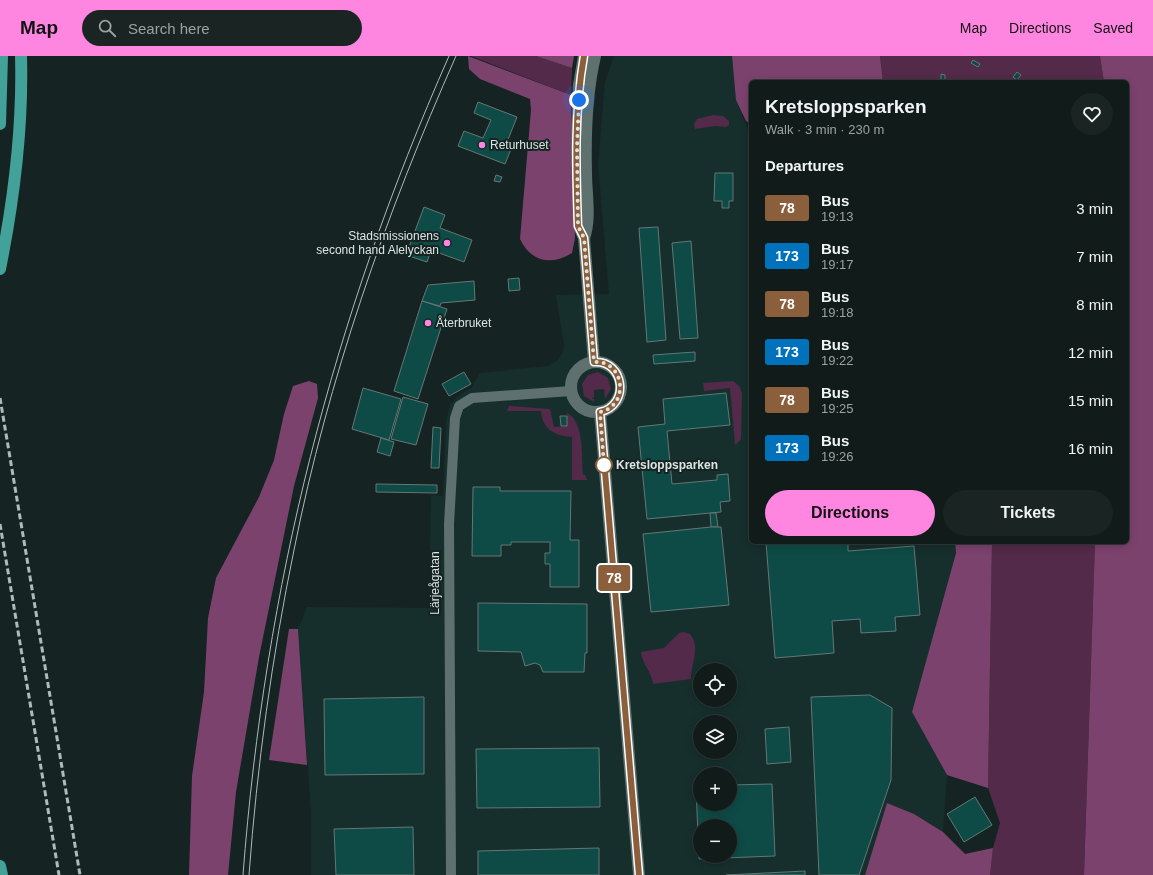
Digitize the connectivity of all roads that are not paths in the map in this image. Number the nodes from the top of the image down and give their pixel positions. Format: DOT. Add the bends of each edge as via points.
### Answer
graph roads {
  1 [pos="2,56"];
  2 [pos="21,56"];
  3 [pos="584,56"];
  4 [pos="595,56"];
  5 [pos="0,124"];
  6 [pos="584,238"];
  7 [pos="0,269"];
  8 [pos="594,362"];
  9 [pos="571,391"];
  10 [pos="600,412"];
  11 [pos="0,866"];
  12 [pos="2,875"];
  13 [pos="451,875"];
  14 [pos="639,875"];
  1 -- 5 [label="highway"];
  2 -- 7 [label="highway" via="18,149"];
  3 -- 6 [label="street" via="579,85 577,147 578,226"];
  4 -- 6 [label="street" via="586,131 588,227"];
  6 -- 8 [label="street"];
  8 -- 9 [label="street" via="584,365 576,372 571,380"];
  8 -- 10 [label="street" via="604,363 613,369 621,384 616,403"];
  9 -- 10 [label="street" via="575,402 582,408 590,412"];
  9 -- 13 [label="street, Lärjeågatan" via="472,398 459,406 456,412 452,442 448,570"];
  10 -- 14 [label="street"];
  11 -- 12 [label="highway"];
}
